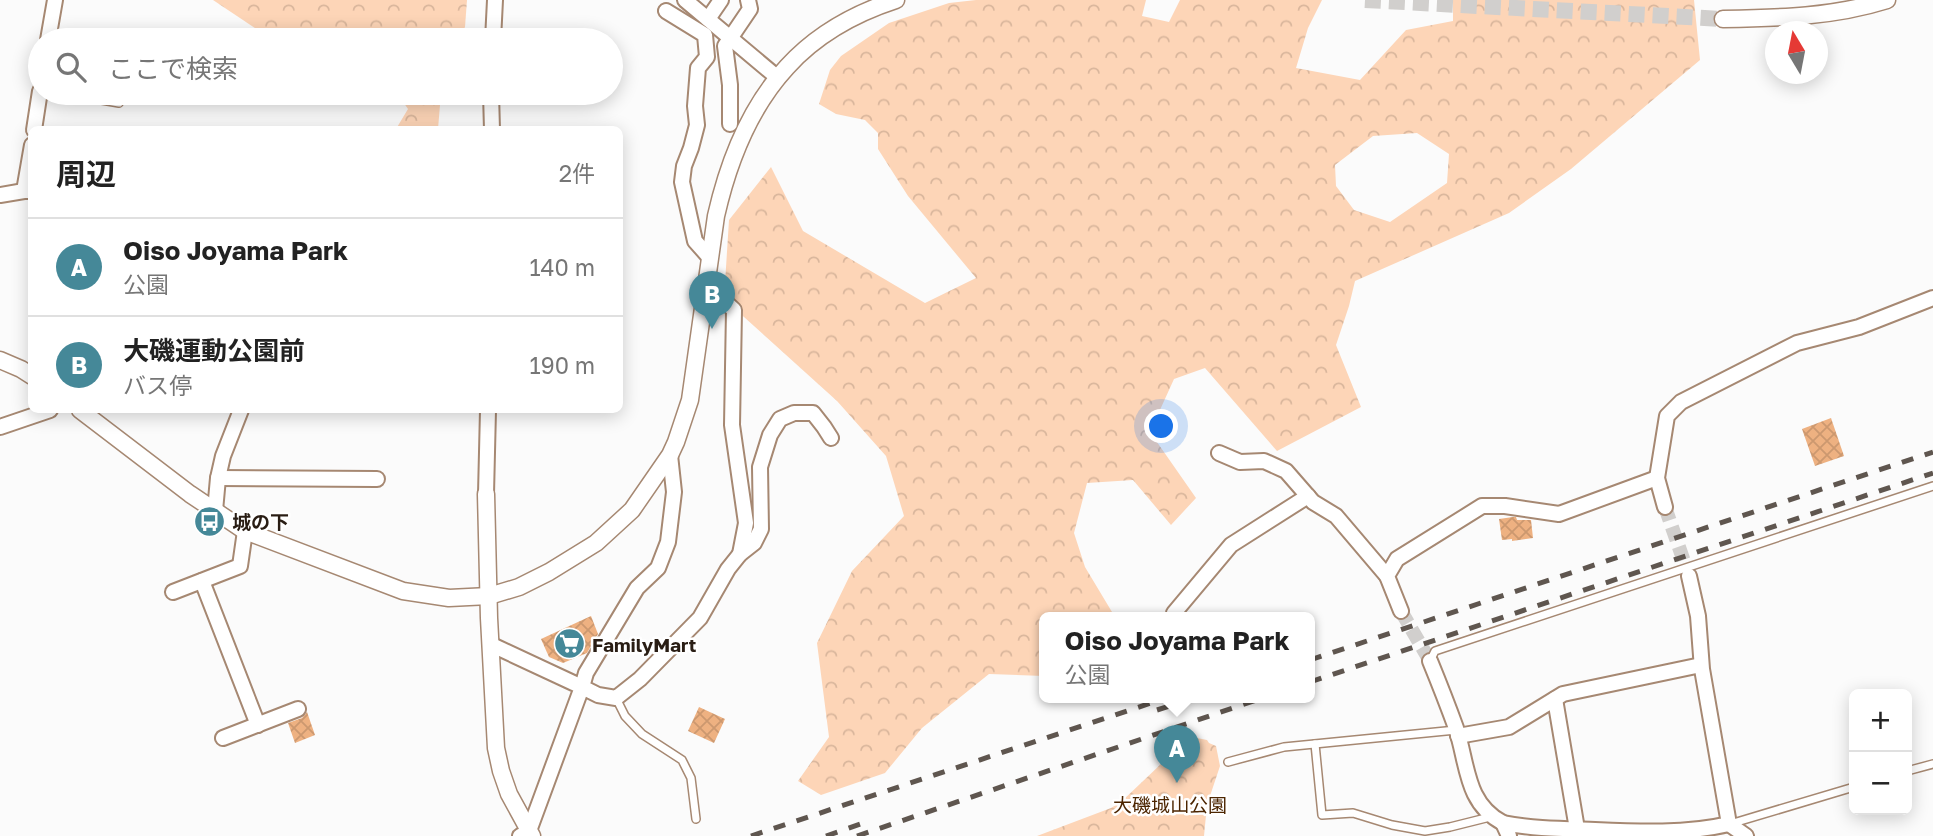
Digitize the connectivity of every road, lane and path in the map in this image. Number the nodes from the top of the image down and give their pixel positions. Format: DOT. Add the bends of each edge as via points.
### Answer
graph roads {
  1 [pos="55,0"];
  2 [pos="495,0"];
  3 [pos="685,0"];
  4 [pos="721,0"];
  5 [pos="748,0"];
  6 [pos="896,0"];
  7 [pos="1887,0"];
  8 [pos="666,11"];
  9 [pos="708,19"];
  10 [pos="1723,19"];
  11 [pos="50,28"];
  12 [pos="494,28"];
  13 [pos="730,38"];
  14 [pos="778,78"];
  15 [pos="38,105"];
  16 [pos="491,105"];
  17 [pos="730,124"];
  18 [pos="35,126"];
  19 [pos="492,126"];
  20 [pos="28,191"];
  21 [pos="0,195"];
  22 [pos="710,258"];
  23 [pos="705,297"];
  24 [pos="1933,298"];
  25 [pos="0,360"];
  26 [pos="28,373"];
  27 [pos="42,413"];
  28 [pos="84,413"];
  29 [pos="240,413"];
  30 [pos="488,413"];
  31 [pos="0,428"];
  32 [pos="831,438"];
  33 [pos="1219,453"];
  34 [pos="670,455"];
  35 [pos="218,478"];
  36 [pos="1657,478"];
  37 [pos="377,479"];
  38 [pos="1933,486"];
  39 [pos="486,494"];
  40 [pos="1308,496"];
  41 [pos="1665,507"];
  42 [pos="215,511"];
  43 [pos="245,531"];
  44 [pos="740,554"];
  45 [pos="1692,571"];
  46 [pos="1387,576"];
  47 [pos="202,581"];
  48 [pos="173,592"];
  49 [pos="489,596"];
  50 [pos="1401,611"];
  51 [pos="1175,612"];
  52 [pos="492,645"];
  53 [pos="1430,661"];
  54 [pos="1701,665"];
  55 [pos="582,687"];
  56 [pos="616,698"];
  57 [pos="1555,699"];
  58 [pos="298,709"];
  59 [pos="258,725"];
  60 [pos="1457,733"];
  61 [pos="223,738"];
  62 [pos="1315,744"];
  63 [pos="1228,762"];
  64 [pos="1933,764"];
  65 [pos="1912,770"];
  66 [pos="1849,788"];
  67 [pos="696,819"];
  68 [pos="1729,824"];
  69 [pos="1501,825"];
  70 [pos="1577,829"];
  71 [pos="527,834"];
  72 [pos="1746,836"];
  1 -- 11 [label="street"];
  2 -- 12 [label="street"];
  3 -- 9 [label="street"];
  4 -- 9 [label="street"];
  5 -- 13 [label="street" via="750,9"];
  6 -- 14 [label="street" via="846,20"];
  7 -- 10 [label="street" via="1807,17"];
  8 -- 22 [label="street" via="705,35 707,57 698,68 697,125 682,182 695,241"];
  9 -- 13 [label="street"];
  13 -- 14 [label="street"];
  13 -- 17 [label="street" via="725,46"];
  14 -- 22 [label="street" via="751,119 730,167"];
  15 -- 18 [label="street"];
  16 -- 19 [label="street"];
  20 -- 21 [label="street"];
  22 -- 23 [label="street"];
  23 -- 34 [label="street" via="690,400"];
  23 -- 44 [label="street" via="721,298 734,310 732,425 746,523"];
  24 -- 36 [label="street" via="1859,327 1797,343 1681,402 1667,416"];
  25 -- 26 [label="street"];
  27 -- 31 [label="street"];
  28 -- 42 [label="street"];
  29 -- 35 [label="street"];
  30 -- 39 [label="street"];
  32 -- 44 [label="street" via="813,413 794,412 780,418 760,467 761,529 754,543"];
  33 -- 40 [label="street" via="1240,462 1264,461 1286,471"];
  34 -- 49 [label="street" via="632,510 596,543 519,587"];
  34 -- 55 [label="street" via="674,492 668,542 658,568 622,611"];
  35 -- 37 [label="street"];
  35 -- 42 [label="street"];
  36 -- 41 [label="street"];
  36 -- 46 [label="street" via="1559,514 1482,506 1397,559"];
  38 -- 45 [label="lane"];
  39 -- 49 [label="street"];
  40 -- 46 [label="street" via="1336,516"];
  40 -- 51 [label="street" via="1231,545"];
  42 -- 43 [label="street"];
  43 -- 47 [label="street" via="240,566"];
  43 -- 49 [label="street" via="403,591 449,598"];
  44 -- 56 [label="street" via="700,618"];
  45 -- 53 [label="lane" via="1435,651"];
  45 -- 54 [label="street"];
  46 -- 50 [label="street"];
  47 -- 48 [label="street"];
  47 -- 59 [label="street"];
  49 -- 52 [label="street"];
  52 -- 55 [label="street"];
  52 -- 71 [label="street" via="500,771"];
  53 -- 60 [label="street"];
  54 -- 57 [label="street"];
  54 -- 68 [label="street"];
  55 -- 56 [label="street"];
  55 -- 71 [label="street"];
  56 -- 67 [label="lane" via="642,734 682,760 691,778"];
  57 -- 60 [label="street" via="1509,727"];
  57 -- 70 [label="street"];
  58 -- 59 [label="street"];
  59 -- 61 [label="street"];
  60 -- 62 [label="lane"];
  60 -- 69 [label="street" via="1471,790"];
  62 -- 63 [label="lane"];
  62 -- 69 [label="lane" via="1322,815 1353,813 1425,831"];
  64 -- 65 [label="lane"];
  66 -- 68 [label="lane"];
  68 -- 70 [label="street" via="1633,831"];
  68 -- 72 [label="street"];
  69 -- 70 [label="street"];
}
